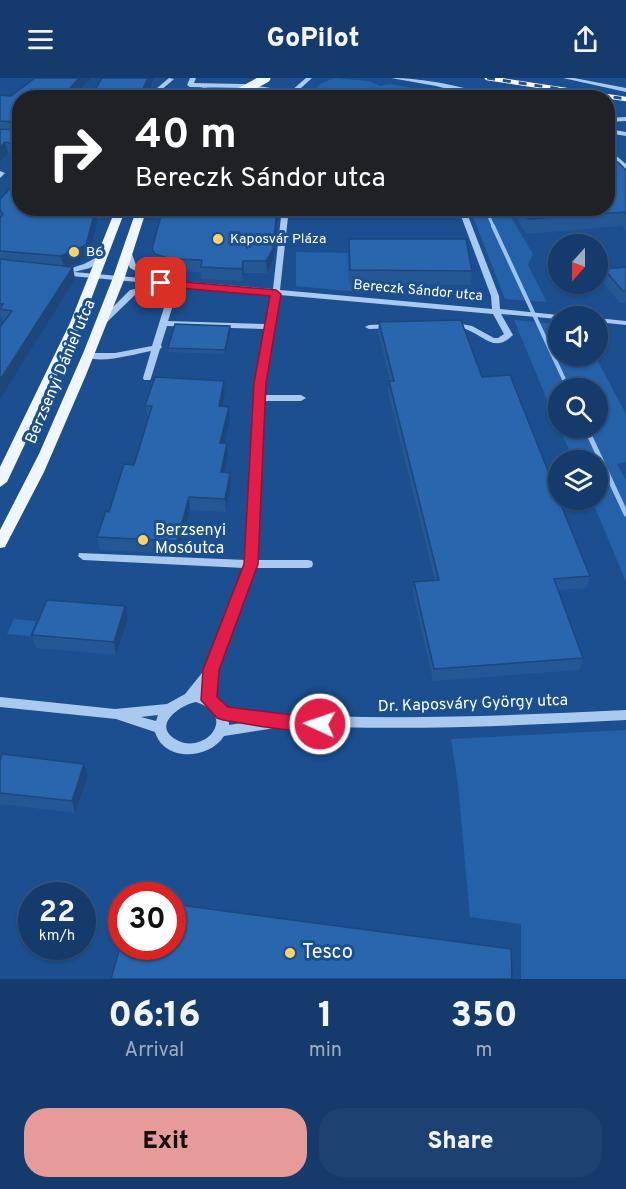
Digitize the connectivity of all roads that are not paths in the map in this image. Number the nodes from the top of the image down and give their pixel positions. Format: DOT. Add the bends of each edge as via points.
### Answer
graph roads {
  1 [pos="193,78"];
  2 [pos="246,78"];
  3 [pos="266,78"];
  4 [pos="308,78"];
  5 [pos="394,78"];
  6 [pos="566,78"];
  7 [pos="172,79"];
  8 [pos="224,86"];
  9 [pos="243,86"];
  10 [pos="158,90"];
  11 [pos="204,90"];
  12 [pos="244,90"];
  13 [pos="264,90"];
  14 [pos="296,90"];
  15 [pos="460,90"];
  16 [pos="626,90"];
  17 [pos="615,158"];
  18 [pos="626,168"];
  19 [pos="118,216"];
  20 [pos="140,216"];
  21 [pos="285,216"];
  22 [pos="464,216"];
  23 [pos="128,254"];
  24 [pos="103,256"];
  25 [pos="46,272"];
  26 [pos="57,273"];
  27 [pos="94,277"];
  28 [pos="118,279"];
  29 [pos="175,285"];
  30 [pos="276,294"];
  31 [pos="496,312"];
  32 [pos="548,316"];
  33 [pos="103,321"];
  34 [pos="608,322"];
  35 [pos="165,323"];
  36 [pos="626,323"];
  37 [pos="443,324"];
  38 [pos="401,326"];
  39 [pos="269,327"];
  40 [pos="369,327"];
  41 [pos="158,347"];
  42 [pos="89,356"];
  43 [pos="147,378"];
  44 [pos="259,398"];
  45 [pos="301,398"];
  46 [pos="0,482"];
  47 [pos="0,543"];
  48 [pos="83,556"];
  49 [pos="251,564"];
  50 [pos="308,564"];
  51 [pos="211,670"];
  52 [pos="190,697"];
  53 [pos="209,700"];
  54 [pos="0,702"];
  55 [pos="167,709"];
  56 [pos="115,714"];
  57 [pos="223,714"];
  58 [pos="626,715"];
  59 [pos="285,722"];
  60 [pos="161,728"];
  61 [pos="222,731"];
  1 -- 8 [label="street" via="190,85"];
  2 -- 9 [label="street"];
  3 -- 12 [label="main road, bridge"];
  4 -- 14 [label="street"];
  5 -- 15 [label="street"];
  6 -- 16 [label="street"];
  7 -- 10 [label="street"];
  8 -- 9 [label="street"];
  8 -- 11 [label="street"];
  9 -- 13 [label="street"];
  17 -- 18 [label="street"];
  19 -- 24 [label="main road, Berzsenyi Dániel utca"];
  20 -- 23 [label="main road, Berzsenyi Dániel utca"];
  21 -- 30 [label="street"];
  22 -- 31 [label="street" via="495,296"];
  23 -- 28 [label="main road, Berzsenyi Dániel utca"];
  23 -- 29 [label="street" via="133,266"];
  24 -- 26 [label="street" via="80,268"];
  24 -- 27 [label="main road, Berzsenyi Dániel utca"];
  25 -- 26 [label="street, Bereczk Sándor utca"];
  26 -- 27 [label="street, Bereczk Sándor utca"];
  27 -- 28 [label="street, Bereczk Sándor utca"];
  27 -- 46 [label="main road, Berzsenyi Dániel utca" via="56,369"];
  28 -- 29 [label="street, Bereczk Sándor utca"];
  28 -- 33 [label="main road, Berzsenyi Dániel utca"];
  29 -- 30 [label="street, Bereczk Sándor utca"];
  29 -- 33 [label="street" via="133,292"];
  29 -- 35 [label="street"];
  30 -- 31 [label="street, Bereczk Sándor utca"];
  30 -- 39 [label="street"];
  31 -- 32 [label="street, Bereczk Sándor utca"];
  31 -- 37 [label="street" via="509,335 503,341 494,342 468,327"];
  33 -- 42 [label="main road, Berzsenyi Dániel utca"];
  34 -- 36 [label="street"];
  35 -- 39 [label="street"];
  35 -- 41 [label="street"];
  38 -- 40 [label="street"];
  39 -- 44 [label="street"];
  41 -- 42 [label="street" via="115,357"];
  41 -- 43 [label="street"];
  42 -- 47 [label="main road, Berzsenyi Dániel utca" via="32,483"];
  44 -- 45 [label="street"];
  44 -- 49 [label="street"];
  48 -- 49 [label="street"];
  49 -- 50 [label="street"];
  49 -- 51 [label="street"];
  51 -- 52 [label="street"];
  51 -- 53 [label="street"];
  52 -- 53 [label="street"];
  52 -- 55 [label="street"];
  53 -- 57 [label="street"];
  54 -- 56 [label="street"];
  55 -- 56 [label="street"];
  55 -- 60 [label="street"];
  56 -- 60 [label="street"];
  57 -- 59 [label="street, Dr. Kaposváry György utca"];
  57 -- 61 [label="street"];
  58 -- 59 [label="street, Dr. Kaposváry György utca" via="430,724"];
  59 -- 61 [label="street, Dr. Kaposváry György utca"];
  60 -- 61 [label="street" via="169,743 185,749 201,748"];
}
